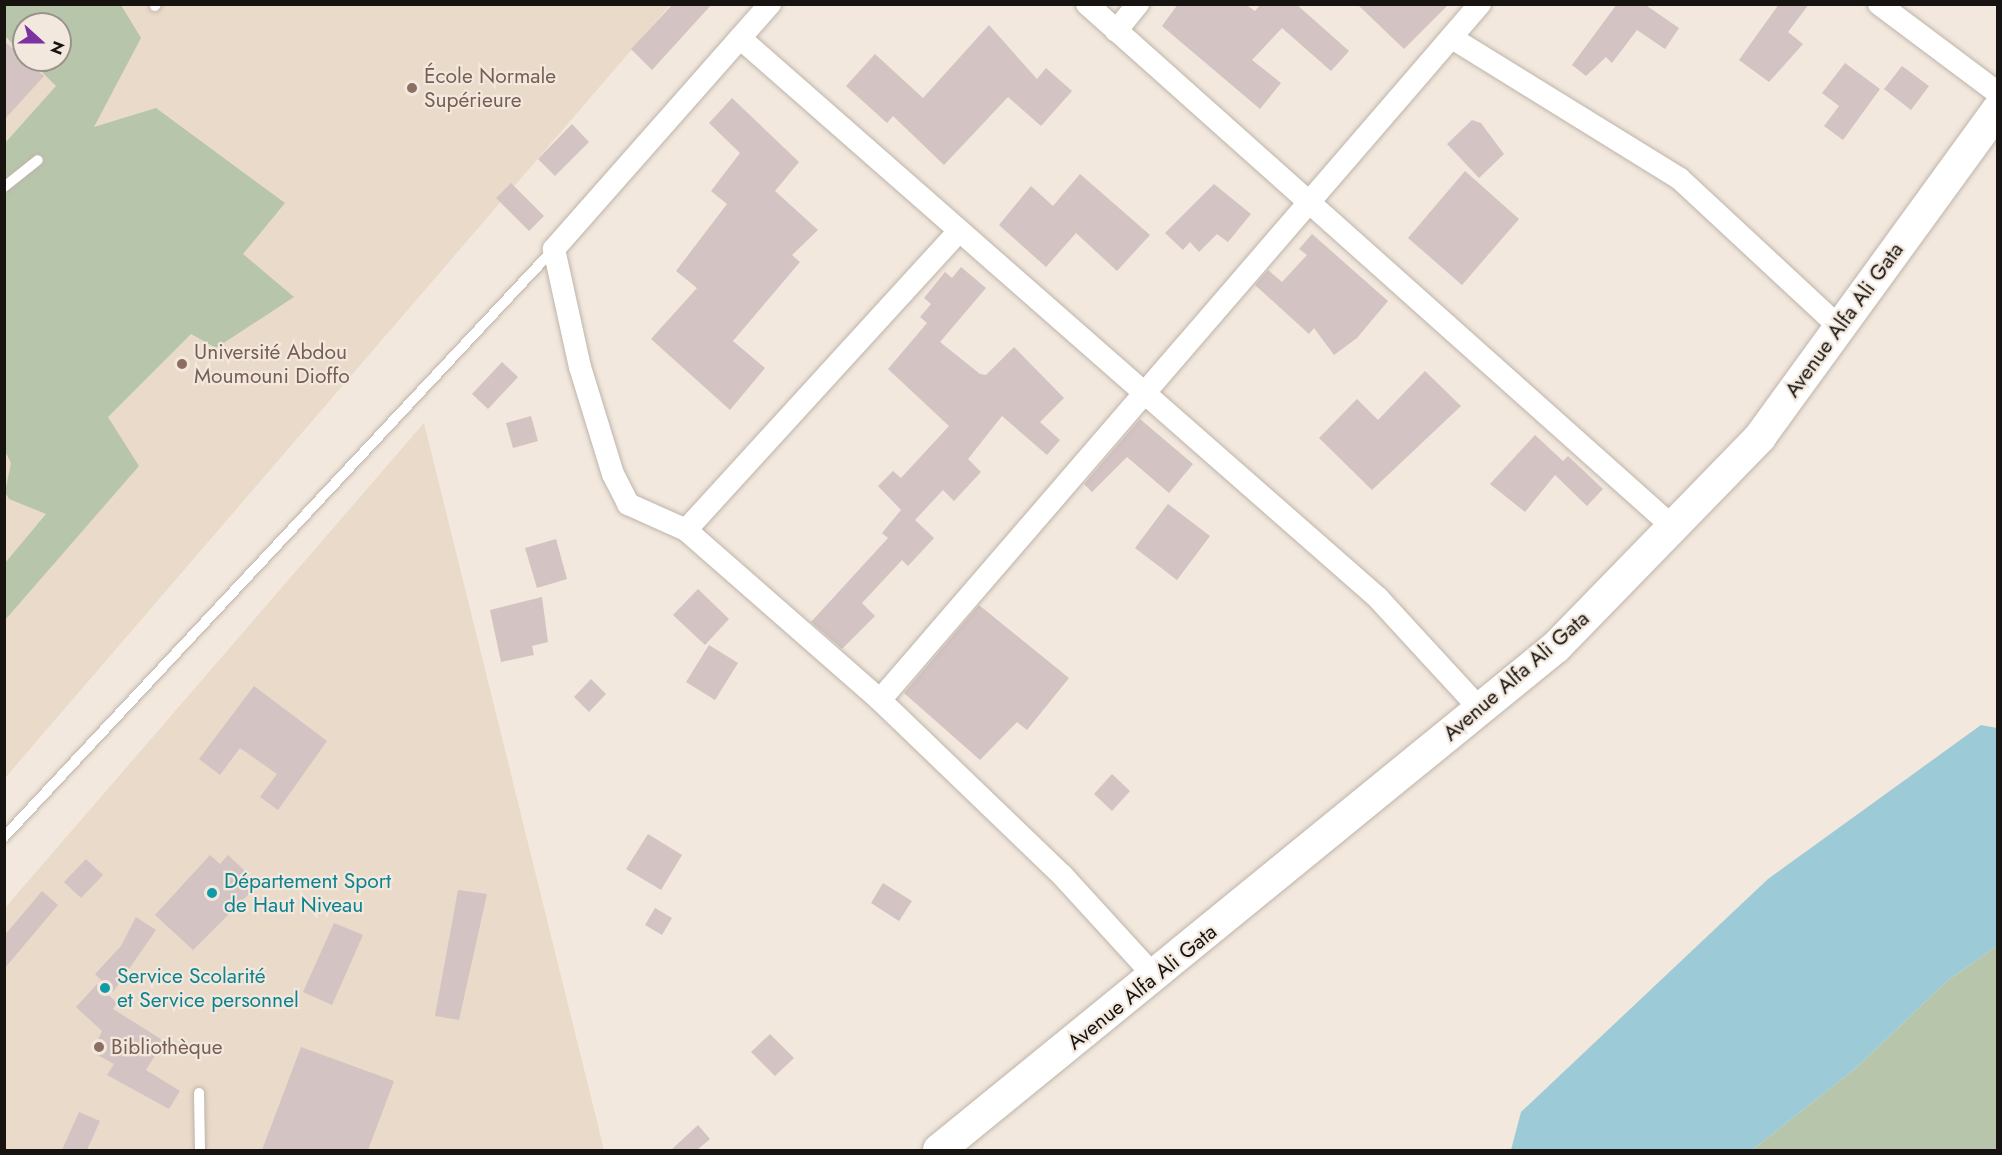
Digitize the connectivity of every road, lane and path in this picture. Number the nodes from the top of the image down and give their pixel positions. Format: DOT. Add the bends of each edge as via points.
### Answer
graph roads {
  1 [pos="770,4"];
  2 [pos="1087,4"];
  3 [pos="1138,4"];
  4 [pos="1480,4"];
  5 [pos="1879,4"];
  6 [pos="1116,31"];
  7 [pos="740,38"];
  8 [pos="1452,38"];
  9 [pos="1998,93"];
  10 [pos="1998,109"];
  11 [pos="38,160"];
  12 [pos="4,187"];
  13 [pos="1307,202"];
  14 [pos="959,231"];
  15 [pos="554,249"];
  16 [pos="1839,327"];
  17 [pos="1144,393"];
  18 [pos="1673,527"];
  19 [pos="686,530"];
  20 [pos="880,700"];
  21 [pos="1480,709"];
  22 [pos="4,837"];
  23 [pos="1155,977"];
  24 [pos="199,1093"];
  25 [pos="200,1150"];
  26 [pos="939,1150"];
  1 -- 7 [label="street"];
  2 -- 6 [label="street"];
  3 -- 6 [label="street"];
  4 -- 8 [label="street"];
  5 -- 9 [label="street"];
  6 -- 13 [label="street"];
  7 -- 14 [label="street"];
  7 -- 15 [label="street"];
  8 -- 13 [label="street"];
  8 -- 16 [label="street" via="1680,179"];
  10 -- 16 [label="street, Avenue Alfa Ali Gata"];
  11 -- 12 [label="lane"];
  13 -- 17 [label="street"];
  13 -- 18 [label="street"];
  14 -- 17 [label="street"];
  14 -- 19 [label="street"];
  15 -- 19 [label="street" via="580,366 618,487 628,504"];
  15 -- 22 [label="lane"];
  16 -- 18 [label="street, Avenue Alfa Ali Gata" via="1760,437"];
  17 -- 20 [label="street"];
  17 -- 21 [label="street" via="1378,598"];
  18 -- 21 [label="street, Avenue Alfa Ali Gata" via="1556,647"];
  19 -- 20 [label="street"];
  20 -- 23 [label="street" via="1062,875"];
  21 -- 23 [label="street, Avenue Alfa Ali Gata"];
  23 -- 26 [label="street, Avenue Alfa Ali Gata"];
  24 -- 25 [label="lane"];
}
